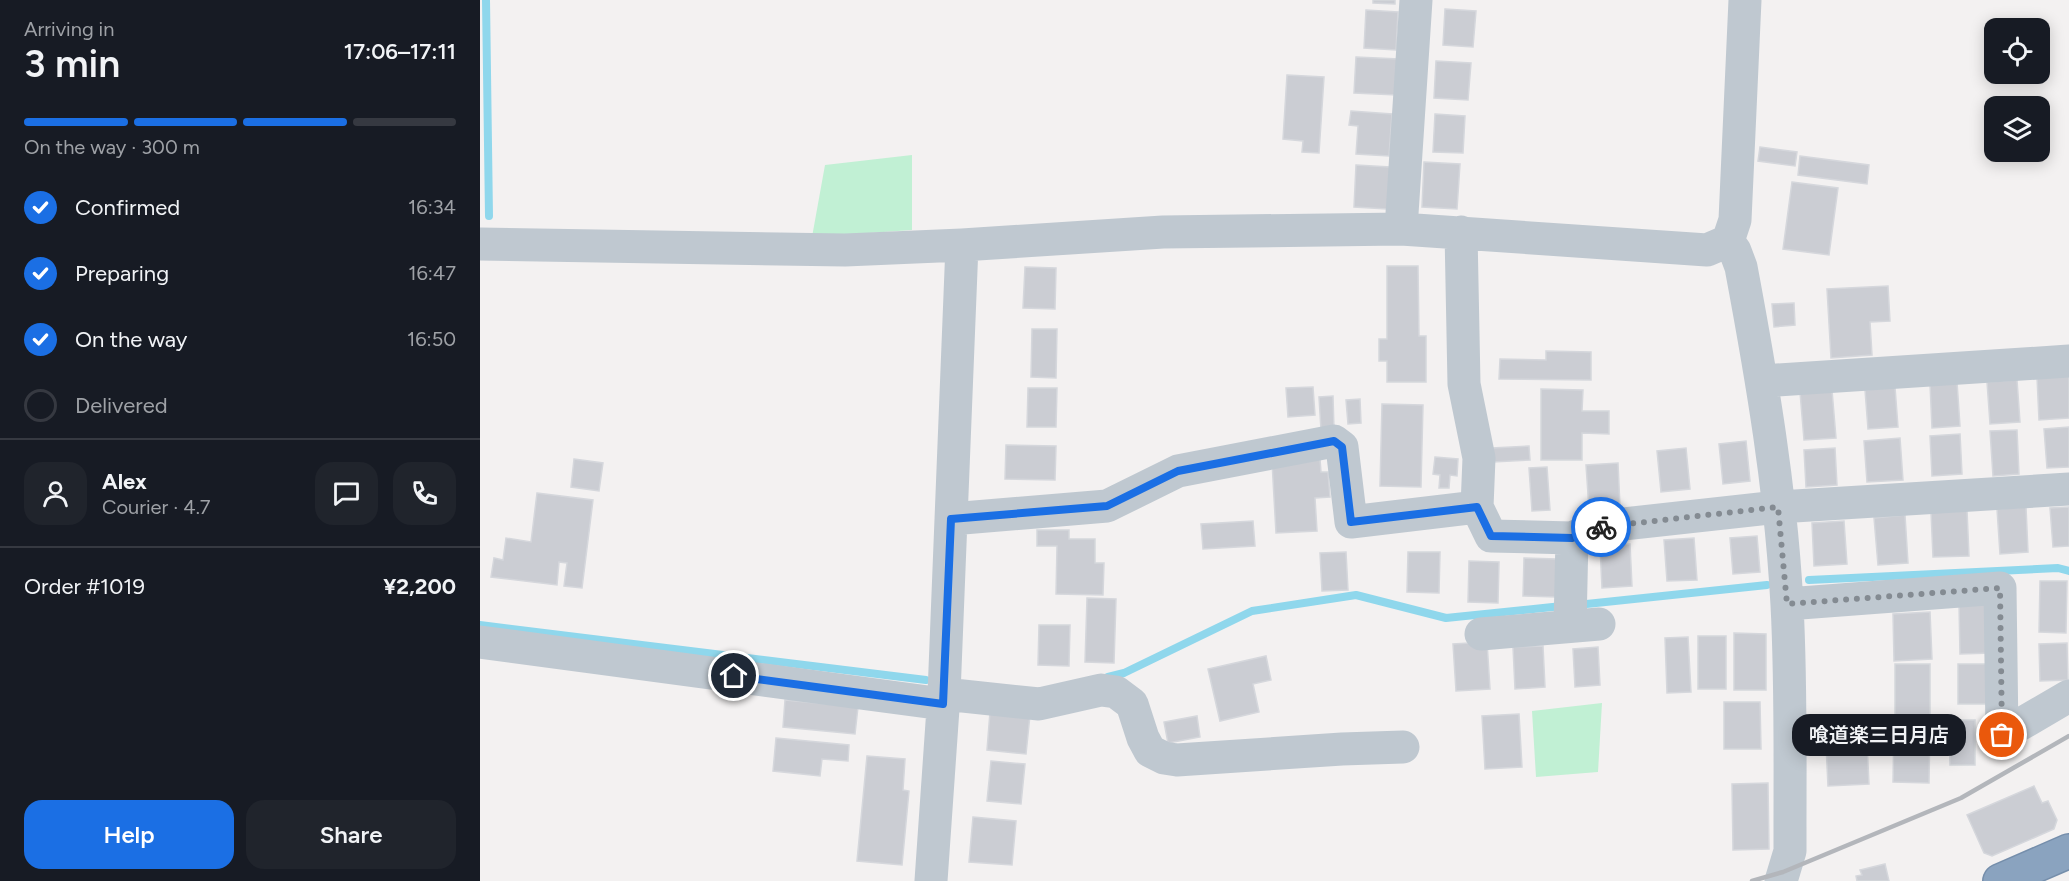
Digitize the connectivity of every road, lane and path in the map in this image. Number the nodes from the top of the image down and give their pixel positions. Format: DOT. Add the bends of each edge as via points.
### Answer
graph roads {
  1 [pos="1416,0"];
  2 [pos="1744,0"];
  3 [pos="1401,229"];
  4 [pos="1461,232"];
  5 [pos="1728,241"];
  6 [pos="480,244"];
  7 [pos="962,245"];
  8 [pos="2069,361"];
  9 [pos="1762,381"];
  10 [pos="2069,489"];
  11 [pos="1477,507"];
  12 [pos="1778,507"];
  13 [pos="951,519"];
  14 [pos="1572,538"];
  15 [pos="1787,604"];
  16 [pos="1481,634"];
  17 [pos="480,642"];
  18 [pos="2069,696"];
  19 [pos="943,699"];
  20 [pos="1403,747"];
  21 [pos="2069,851"];
  22 [pos="931,881"];
  23 [pos="1781,881"];
  24 [pos="2000,881"];
  1 -- 3 [label="street"];
  2 -- 5 [label="street" via="1735,220"];
  3 -- 4 [label="street"];
  3 -- 7 [label="street" via="1163,232"];
  4 -- 5 [label="street" via="1707,250"];
  4 -- 11 [label="street" via="1464,384 1479,458"];
  5 -- 9 [label="street" via="1741,267"];
  6 -- 7 [label="street" via="845,250"];
  7 -- 13 [label="street"];
  8 -- 9 [label="street"];
  9 -- 12 [label="street"];
  10 -- 12 [label="street"];
  11 -- 13 [label="street" via="1351,522 1342,447 1334,441 1178,471 1107,506"];
  11 -- 14 [label="street" via="1491,536"];
  12 -- 14 [label="street" via="1596,527"];
  12 -- 15 [label="street"];
  13 -- 19 [label="street"];
  14 -- 16 [label="street" via="1571,594 1585,625"];
  15 -- 18 [label="street" via="2000,588 2002,735"];
  15 -- 23 [label="street" via="1791,827 1790,851"];
  17 -- 19 [label="street"];
  19 -- 20 [label="street" via="1039,704 1101,690 1116,692 1132,704 1150,751 1177,760"];
  19 -- 22 [label="street"];
  21 -- 24 [label="highway"];
}
